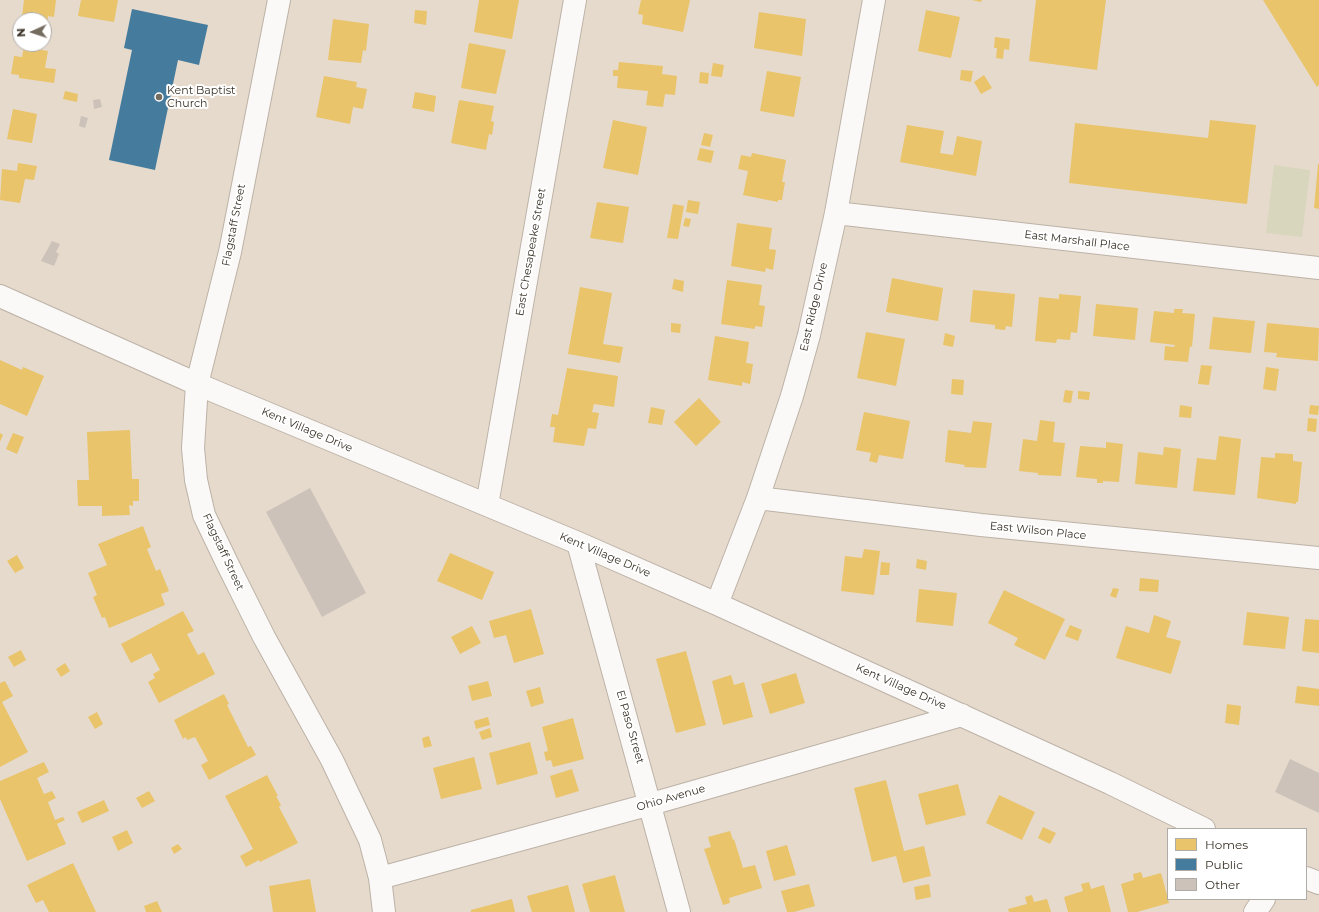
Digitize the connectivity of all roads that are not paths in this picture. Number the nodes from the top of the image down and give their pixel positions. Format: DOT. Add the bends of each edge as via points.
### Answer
graph roads {
  1 [pos="279,0"];
  2 [pos="575,0"];
  3 [pos="874,0"];
  4 [pos="836,213"];
  5 [pos="1319,268"];
  6 [pos="0,296"];
  7 [pos="197,384"];
  8 [pos="758,498"];
  9 [pos="487,505"];
  10 [pos="578,543"];
  11 [pos="1319,558"];
  12 [pos="717,604"];
  13 [pos="962,715"];
  14 [pos="651,804"];
  15 [pos="1202,828"];
  16 [pos="380,878"];
  17 [pos="1307,878"];
  18 [pos="1319,883"];
  19 [pos="1263,900"];
  20 [pos="384,912"];
  21 [pos="679,912"];
  22 [pos="1255,912"];
  1 -- 7 [label="street, Flagstaff Street" via="230,252"];
  2 -- 9 [label="street, East Chesapeake Street"];
  3 -- 4 [label="street, East Ridge Drive"];
  4 -- 5 [label="street, East Marshall Place"];
  4 -- 8 [label="street, East Ridge Drive" via="809,335"];
  6 -- 7 [label="street, Kent Village Drive"];
  7 -- 9 [label="street, Kent Village Drive"];
  7 -- 16 [label="street, Flagstaff Street" via="193,448 196,480 204,515 264,637 358,810 370,840"];
  8 -- 11 [label="street, East Wilson Place" via="981,525"];
  8 -- 12 [label="street, East Ridge Drive"];
  9 -- 10 [label="street, Kent Village Drive"];
  10 -- 12 [label="street, Kent Village Drive"];
  10 -- 14 [label="street, El Paso Street"];
  12 -- 13 [label="street, Kent Village Drive"];
  13 -- 14 [label="street, Ohio Avenue"];
  13 -- 15 [label="street, Kent Village Drive"];
  14 -- 16 [label="street, Ohio Avenue"];
  14 -- 21 [label="street, El Paso Street"];
  16 -- 20 [label="street, Flagstaff Street"];
  17 -- 18 [label="street"];
  19 -- 22 [label="street"];
}
